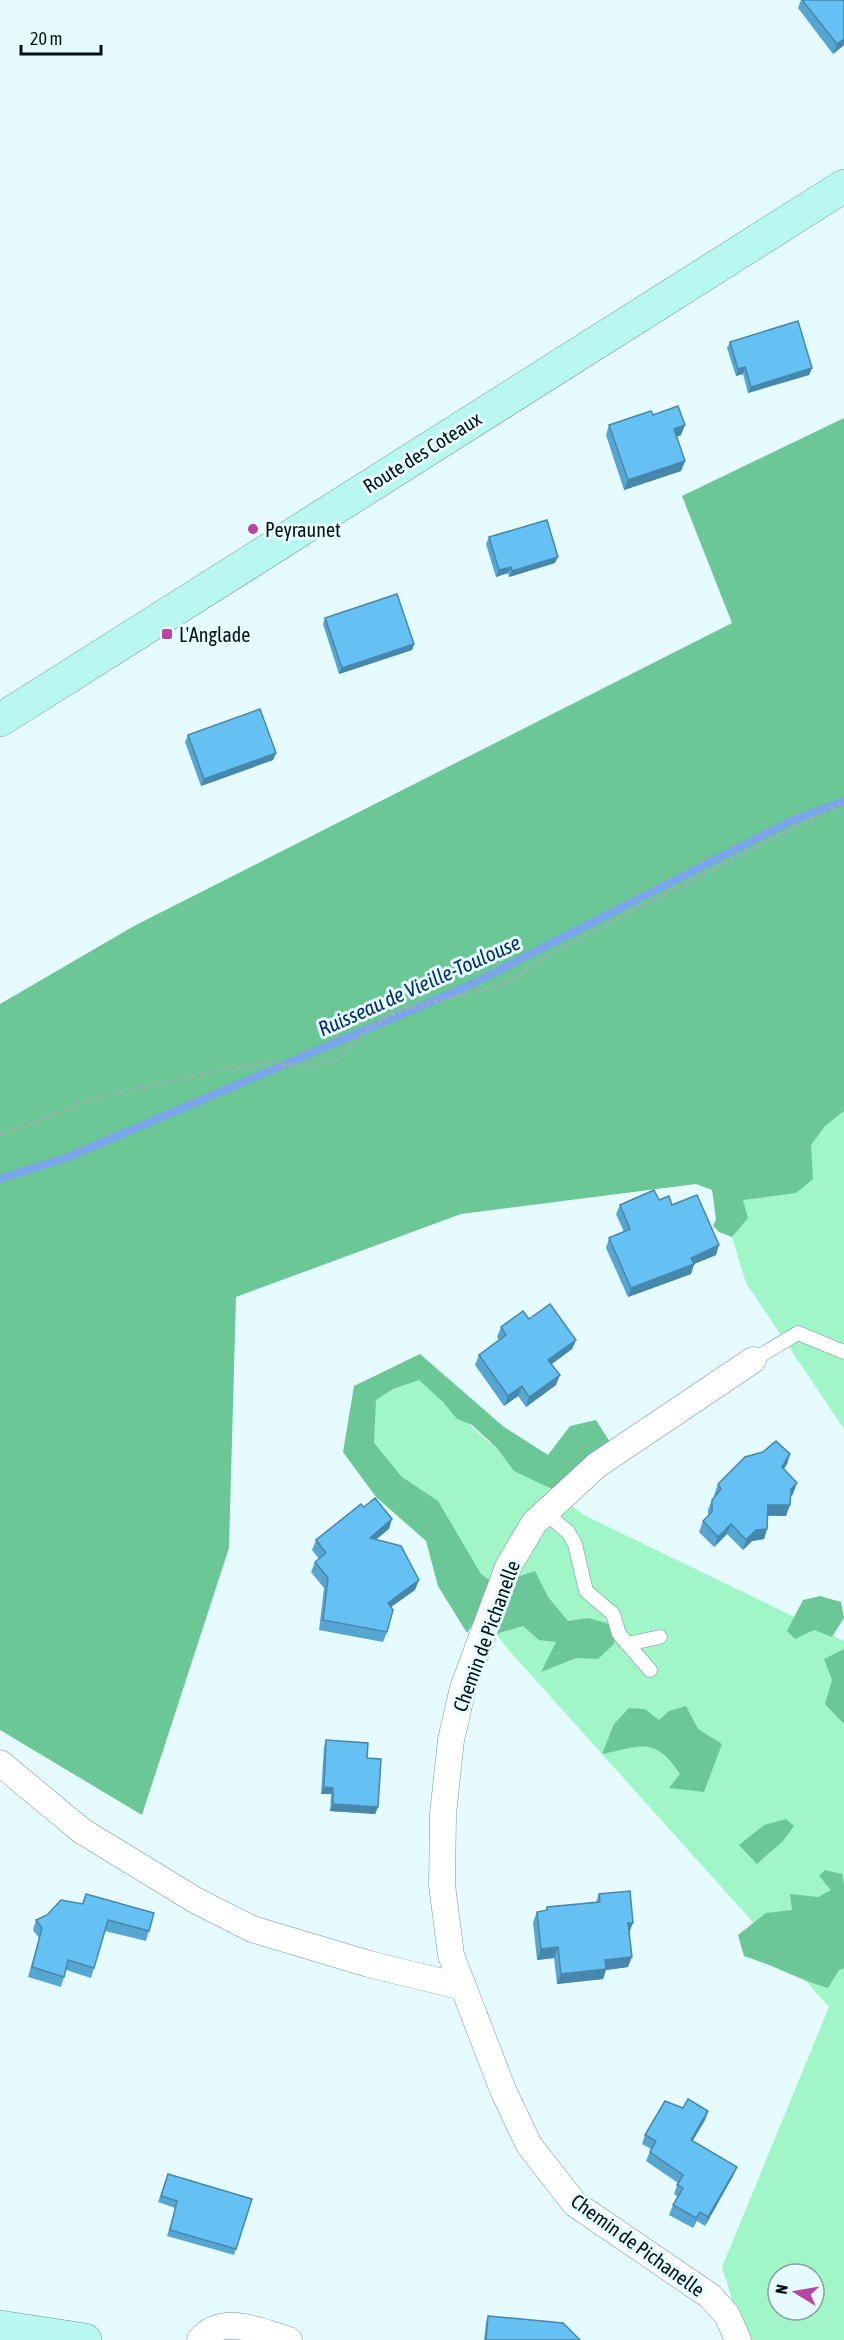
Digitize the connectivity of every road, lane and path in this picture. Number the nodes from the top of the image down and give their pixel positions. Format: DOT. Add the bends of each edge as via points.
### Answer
graph roads {
  1 [pos="844,186"];
  2 [pos="0,720"];
  3 [pos="844,802"];
  4 [pos="0,1135"];
  5 [pos="844,1352"];
  6 [pos="753,1360"];
  7 [pos="544,1513"];
  8 [pos="660,1637"];
  9 [pos="627,1644"];
  10 [pos="650,1670"];
  11 [pos="0,1763"];
  12 [pos="463,1987"];
  13 [pos="0,2327"];
  14 [pos="85,2340"];
  15 [pos="200,2340"];
  16 [pos="289,2340"];
  17 [pos="738,2340"];
  1 -- 2 [label="street, Route des Coteaux"];
  3 -- 4 [label="path" via="555,951 507,983 398,1011 367,1029 338,1059 310,1066 267,1063 94,1098"];
  5 -- 6 [label="lane" via="798,1333"];
  6 -- 7 [label="street, Chemin de Pichanelle" via="597,1465"];
  7 -- 9 [label="lane" via="568,1532 575,1544 586,1591 613,1614 619,1634"];
  7 -- 12 [label="street, Chemin de Pichanelle" via="508,1567 463,1688 451,1740 442,1814 442,1885 451,1955"];
  8 -- 9 [label="lane"];
  9 -- 10 [label="lane"];
  11 -- 12 [label="street" via="82,1831 195,1900 252,1929"];
  12 -- 17 [label="street, Chemin de Pichanelle" via="503,2090 529,2145 553,2178 575,2204 710,2296 727,2315"];
  13 -- 14 [label="street"];
  15 -- 16 [label="street" via="220,2325 238,2325"];
}
